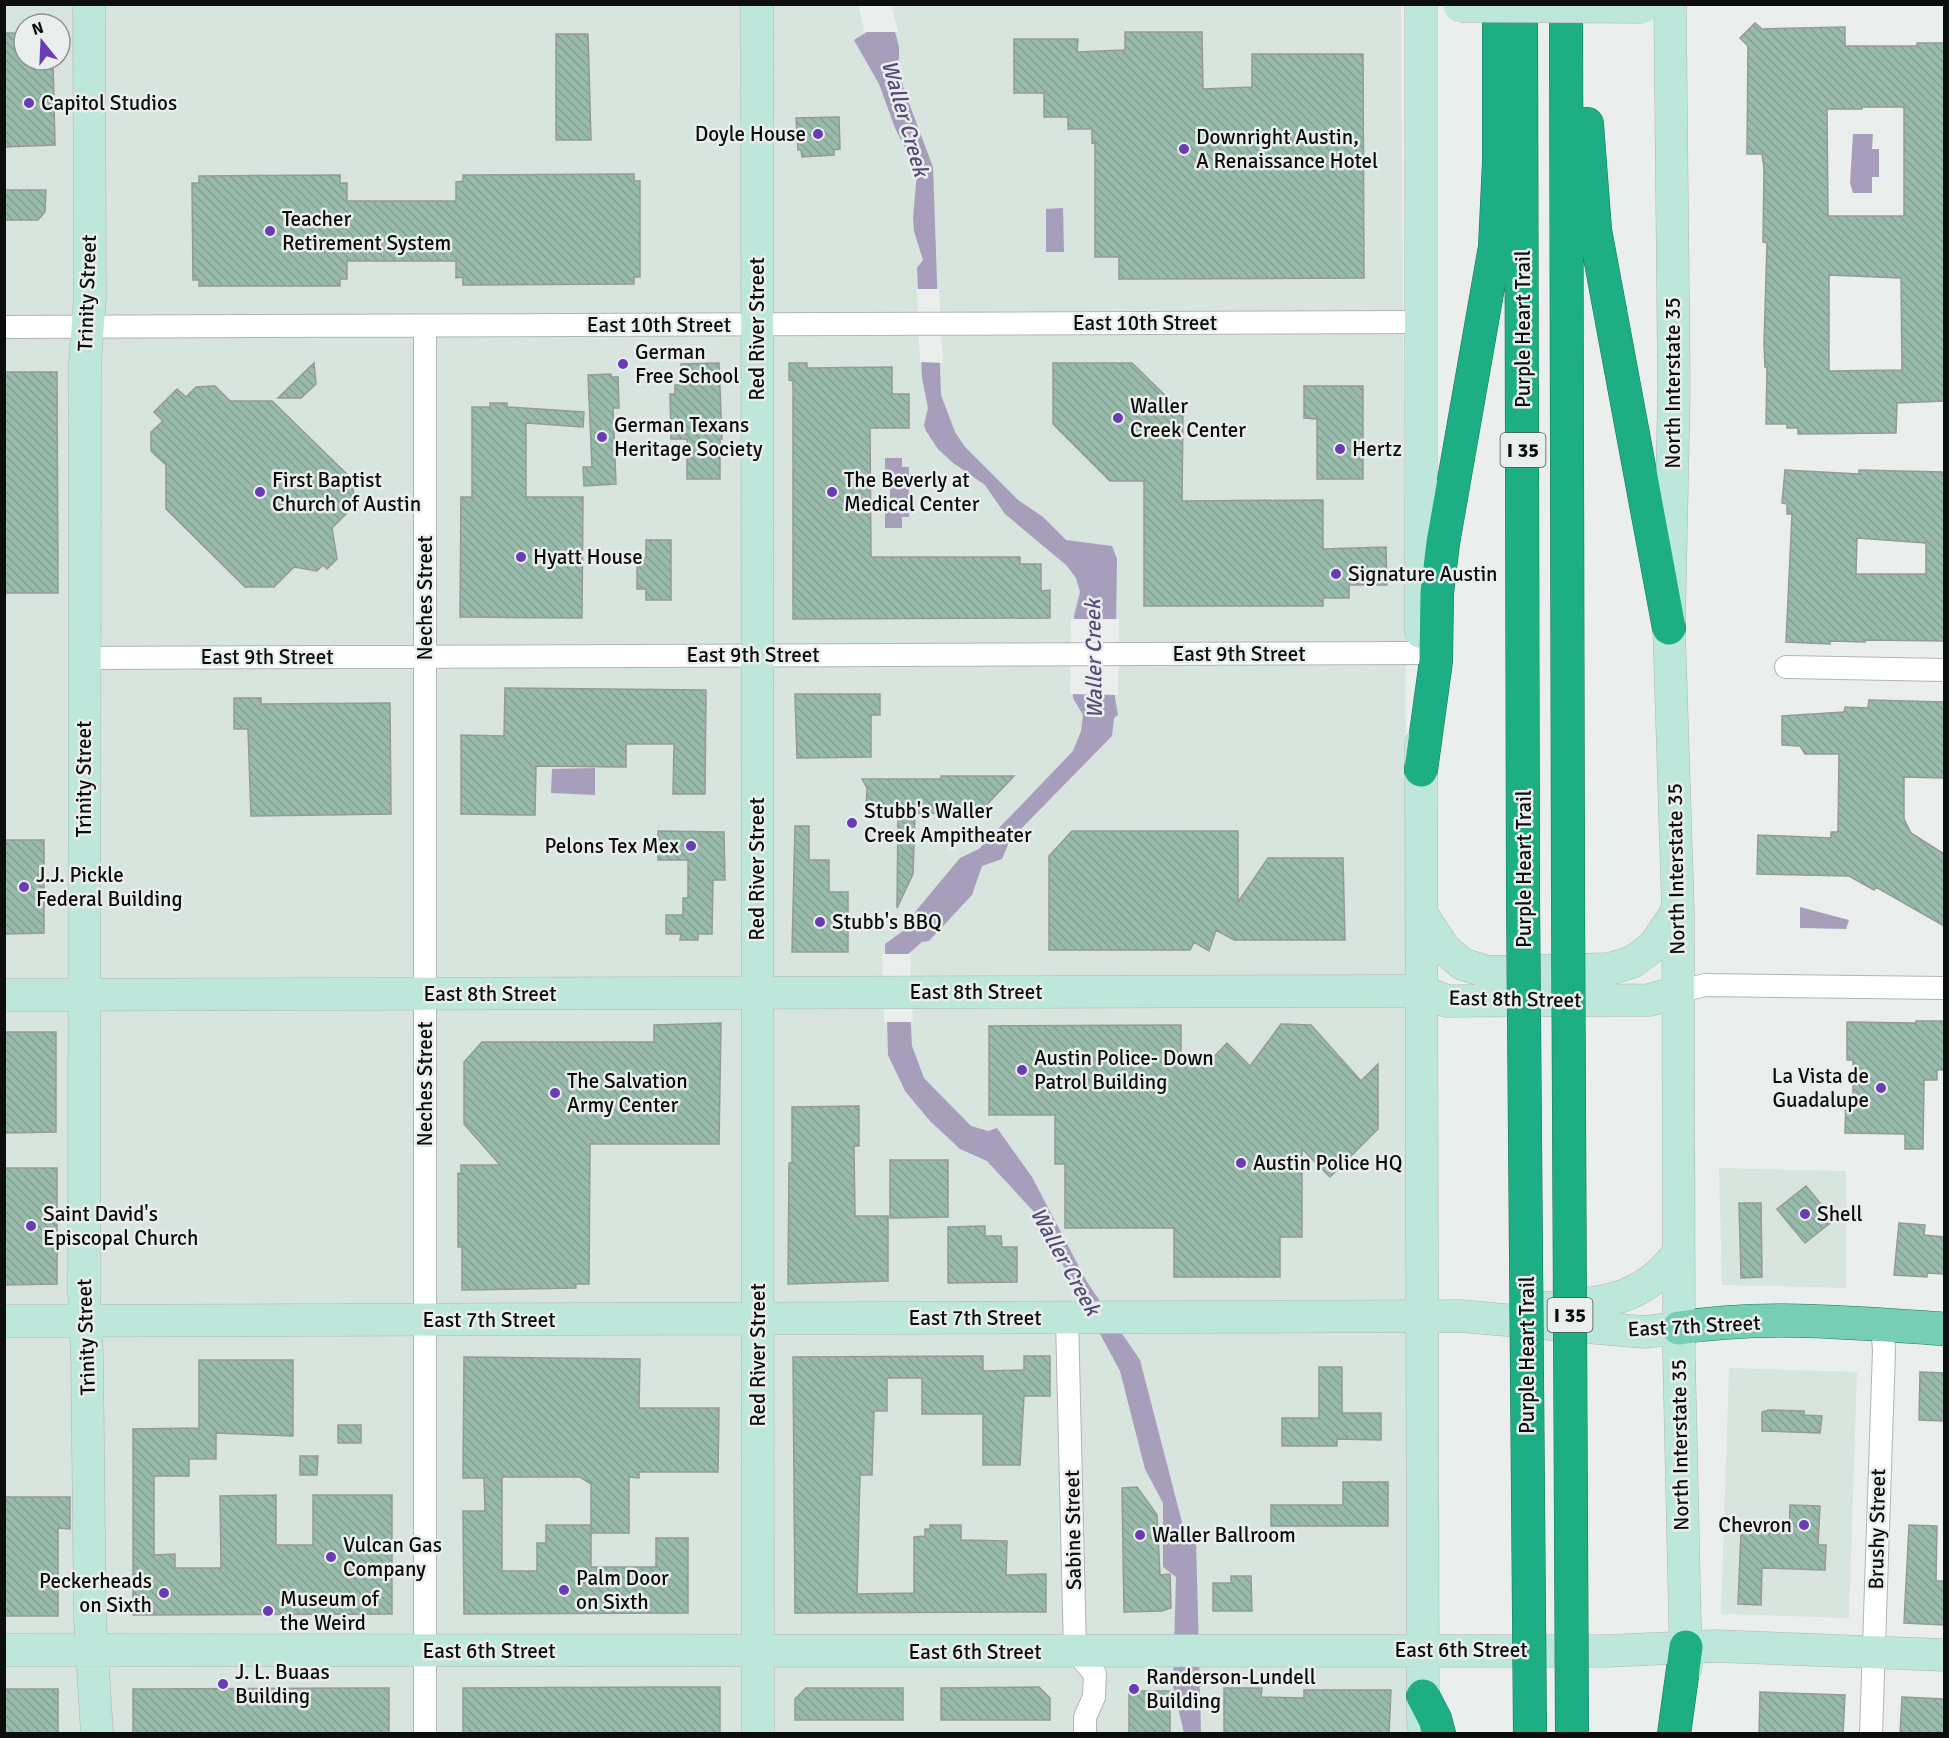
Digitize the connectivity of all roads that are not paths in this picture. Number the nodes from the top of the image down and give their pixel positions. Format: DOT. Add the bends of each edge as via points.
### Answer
graph roads {
  1 [pos="89,4"];
  2 [pos="757,4"];
  3 [pos="1421,4"];
  4 [pos="1498,4"];
  5 [pos="1521,4"];
  6 [pos="1566,4"];
  7 [pos="1586,4"];
  8 [pos="1458,5"];
  9 [pos="1652,5"];
  10 [pos="1421,322"];
  11 [pos="757,324"];
  12 [pos="88,326"];
  13 [pos="425,326"];
  14 [pos="4,327"];
  15 [pos="1669,628"];
  16 [pos="1421,653"];
  17 [pos="757,655"];
  18 [pos="425,656"];
  19 [pos="85,658"];
  20 [pos="1786,667"];
  21 [pos="1944,670"];
  22 [pos="1421,770"];
  23 [pos="1678,910"];
  24 [pos="1421,913"];
  25 [pos="1944,988"];
  26 [pos="1421,991"];
  27 [pos="1678,992"];
  28 [pos="758,993"];
  29 [pos="425,994"];
  30 [pos="4,995"];
  31 [pos="84,995"];
  32 [pos="1678,1253"];
  33 [pos="1460,1316"];
  34 [pos="1421,1317"];
  35 [pos="1067,1318"];
  36 [pos="758,1319"];
  37 [pos="425,1320"];
  38 [pos="4,1321"];
  39 [pos="86,1322"];
  40 [pos="1882,1325"];
  41 [pos="1679,1328"];
  42 [pos="1944,1329"];
  43 [pos="1686,1647"];
  44 [pos="4,1650"];
  45 [pos="92,1650"];
  46 [pos="425,1650"];
  47 [pos="1421,1651"];
  48 [pos="1875,1651"];
  49 [pos="758,1652"];
  50 [pos="1075,1652"];
  51 [pos="1944,1655"];
  52 [pos="1423,1696"];
  53 [pos="97,1734"];
  54 [pos="425,1734"];
  55 [pos="758,1734"];
  56 [pos="1085,1734"];
  57 [pos="1423,1734"];
  58 [pos="1439,1734"];
  59 [pos="1530,1734"];
  60 [pos="1572,1734"];
  61 [pos="1674,1734"];
  62 [pos="1689,1734"];
  63 [pos="1871,1734"];
  1 -- 12 [label="main road, Trinity Street"];
  2 -- 11 [label="main road, Red River Street"];
  3 -- 10 [label="main road"];
  4 -- 22 [label="highway" via="1495,247 1443,543 1437,593 1436,661"];
  5 -- 59 [label="highway, Purple Heart Trail / I 35, bridge"];
  6 -- 60 [label="highway, Purple Heart Trail / I 35, bridge"];
  7 -- 15 [label="highway" via="1588,137 1595,230"];
  8 -- 9 [label="main road, bridge"];
  9 -- 15 [label="main road, North Interstate 35" via="1674,390"];
  10 -- 11 [label="street, East 10th Street"];
  10 -- 16 [label="main road"];
  11 -- 13 [label="street, East 10th Street"];
  11 -- 17 [label="main road, Red River Street"];
  12 -- 13 [label="street, East 10th Street"];
  12 -- 14 [label="street, East 10th Street"];
  12 -- 19 [label="main road, Trinity Street"];
  13 -- 18 [label="street, Neches Street"];
  15 -- 23 [label="main road, North Interstate 35"];
  16 -- 17 [label="street, East 9th Street"];
  16 -- 22 [label="main road"];
  17 -- 18 [label="street, East 9th Street"];
  17 -- 28 [label="main road, Red River Street"];
  18 -- 19 [label="street, East 9th Street"];
  18 -- 29 [label="street, Neches Street"];
  19 -- 31 [label="main road, Trinity Street"];
  20 -- 21 [label="street"];
  22 -- 24 [label="main road"];
  23 -- 24 [label="main road" via="1654,946 1632,962 1609,969 1488,972 1462,964 1444,948"];
  23 -- 27 [label="main road, North Interstate 35"];
  24 -- 26 [label="main road"];
  25 -- 27 [label="street, East 8th Street" via="1705,985"];
  26 -- 27 [label="main road, East 8th Street" via="1447,1000 1649,1000"];
  26 -- 28 [label="main road, East 8th Street"];
  26 -- 34 [label="main road"];
  27 -- 32 [label="main road, North Interstate 35"];
  28 -- 29 [label="main road, East 8th Street"];
  28 -- 36 [label="main road, Red River Street"];
  29 -- 31 [label="main road, East 8th Street"];
  29 -- 37 [label="street, Neches Street"];
  30 -- 31 [label="main road, East 8th Street"];
  31 -- 39 [label="main road, Trinity Street"];
  32 -- 33 [label="main road" via="1657,1278 1618,1298 1592,1304"];
  32 -- 41 [label="main road, North Interstate 35"];
  33 -- 34 [label="main road, East 7th Street"];
  33 -- 41 [label="main road, East 7th Street" via="1644,1332"];
  34 -- 35 [label="main road, East 7th Street"];
  34 -- 47 [label="main road"];
  35 -- 36 [label="main road, East 7th Street"];
  35 -- 50 [label="street, Sabine Street"];
  36 -- 37 [label="main road, East 7th Street"];
  36 -- 49 [label="main road, Red River Street"];
  37 -- 39 [label="main road, East 7th Street"];
  37 -- 46 [label="street, Neches Street"];
  38 -- 39 [label="main road, East 7th Street"];
  39 -- 45 [label="main road, Trinity Street"];
  40 -- 41 [label="main road, East 7th Street" via="1711,1323"];
  40 -- 42 [label="main road, East 7th Street"];
  40 -- 48 [label="street, Brushy Street"];
  41 -- 43 [label="main road, North Interstate 35"];
  43 -- 47 [label="main road, East 6th Street"];
  43 -- 48 [label="main road, East 6th Street"];
  43 -- 61 [label="highway"];
  43 -- 62 [label="main road, North Interstate 35"];
  44 -- 45 [label="main road, East 6th Street"];
  45 -- 46 [label="main road, East 6th Street"];
  45 -- 53 [label="main road, Trinity Street"];
  46 -- 49 [label="main road, East 6th Street"];
  46 -- 54 [label="street, Neches Street"];
  47 -- 50 [label="main road, East 6th Street"];
  47 -- 52 [label="main road"];
  48 -- 51 [label="main road, East 6th Street"];
  48 -- 63 [label="street, Brushy Street"];
  49 -- 50 [label="main road, East 6th Street"];
  49 -- 55 [label="main road, Red River Street"];
  50 -- 56 [label="street" via="1095,1674"];
  52 -- 57 [label="main road"];
  52 -- 58 [label="highway"];
}
